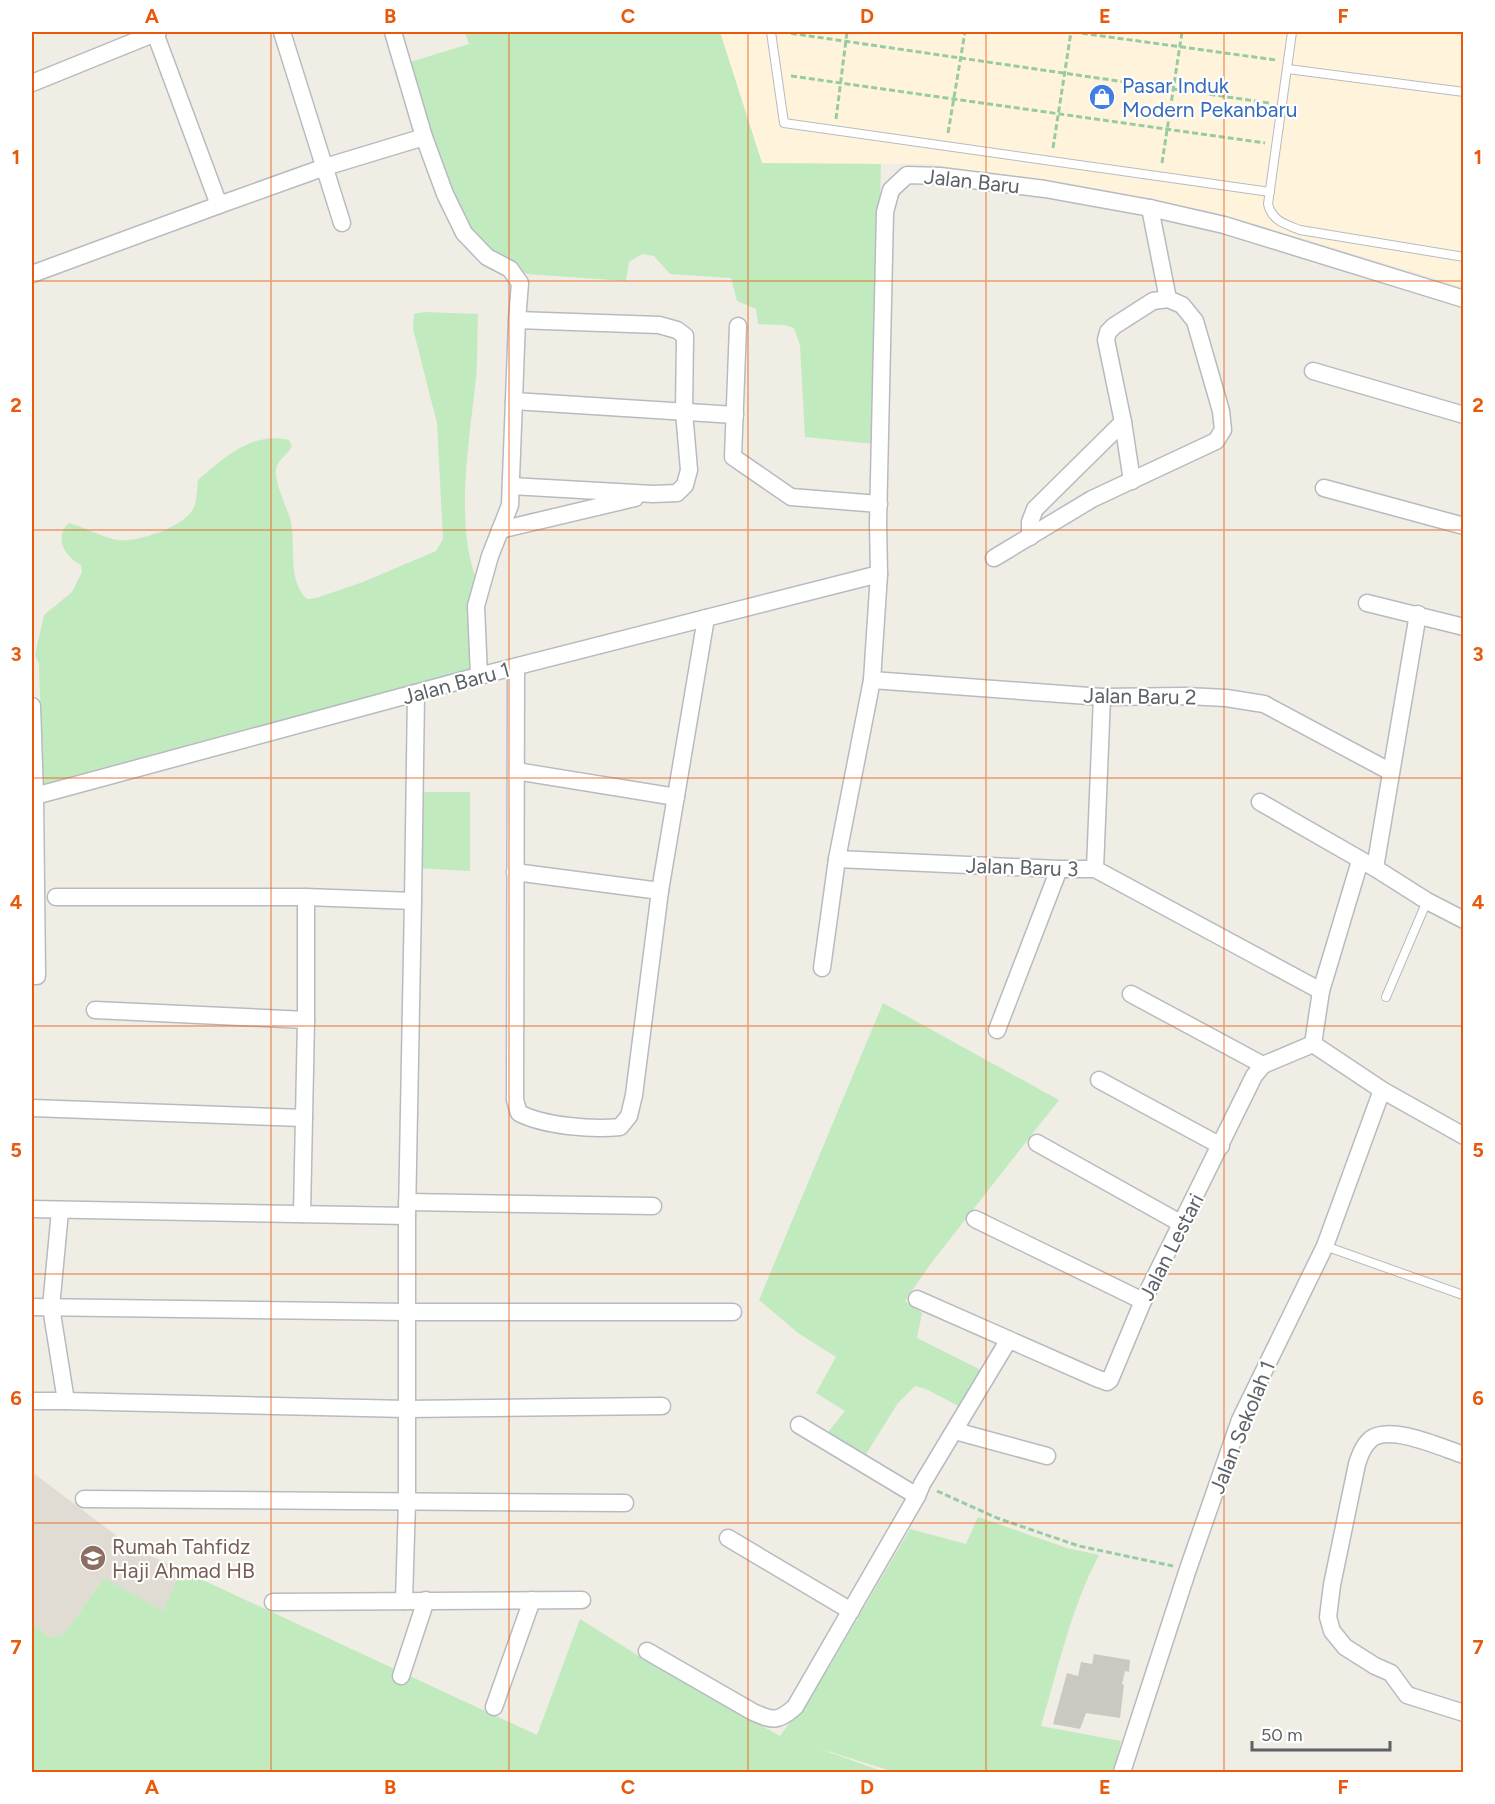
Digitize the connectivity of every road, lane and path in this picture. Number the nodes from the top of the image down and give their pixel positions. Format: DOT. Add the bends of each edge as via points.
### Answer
graph roads {
  1 [pos="157,32"];
  2 [pos="282,32"];
  3 [pos="393,32"];
  4 [pos="771,32"];
  5 [pos="779,32"];
  6 [pos="847,32"];
  7 [pos="965,32"];
  8 [pos="1072,32"];
  9 [pos="1182,32"];
  10 [pos="1292,32"];
  11 [pos="846,42"];
  12 [pos="1179,46"];
  13 [pos="961,58"];
  14 [pos="1288,65"];
  15 [pos="1065,73"];
  16 [pos="777,74"];
  17 [pos="32,82"];
  18 [pos="839,83"];
  19 [pos="1172,89"];
  20 [pos="1464,92"];
  21 [pos="955,99"];
  22 [pos="1282,105"];
  23 [pos="1059,114"];
  24 [pos="834,130"];
  25 [pos="1167,130"];
  26 [pos="424,137"];
  27 [pos="1276,145"];
  28 [pos="945,146"];
  29 [pos="1051,161"];
  30 [pos="325,167"];
  31 [pos="1160,176"];
  32 [pos="1270,192"];
  33 [pos="219,205"];
  34 [pos="1150,208"];
  35 [pos="342,222"];
  36 [pos="1464,257"];
  37 [pos="32,274"];
  38 [pos="1168,299"];
  39 [pos="1464,299"];
  40 [pos="517,320"];
  41 [pos="738,326"];
  42 [pos="1313,371"];
  43 [pos="514,401"];
  44 [pos="684,412"];
  45 [pos="735,415"];
  46 [pos="1464,415"];
  47 [pos="1123,422"];
  48 [pos="1132,481"];
  49 [pos="511,486"];
  50 [pos="1324,488"];
  51 [pos="653,494"];
  52 [pos="879,504"];
  53 [pos="1464,526"];
  54 [pos="500,530"];
  55 [pos="1029,537"];
  56 [pos="994,558"];
  57 [pos="879,574"];
  58 [pos="1367,603"];
  59 [pos="1418,614"];
  60 [pos="706,618"];
  61 [pos="1464,627"];
  62 [pos="516,667"];
  63 [pos="478,676"];
  64 [pos="872,680"];
  65 [pos="416,694"];
  66 [pos="1102,697"];
  67 [pos="32,706"];
  68 [pos="516,771"];
  69 [pos="1391,772"];
  70 [pos="35,796"];
  71 [pos="676,796"];
  72 [pos="1260,802"];
  73 [pos="837,859"];
  74 [pos="1367,864"];
  75 [pos="1059,869"];
  76 [pos="1095,869"];
  77 [pos="515,872"];
  78 [pos="34,889"];
  79 [pos="660,891"];
  80 [pos="56,897"];
  81 [pos="306,897"];
  82 [pos="413,901"];
  83 [pos="1426,901"];
  84 [pos="1464,920"];
  85 [pos="822,968"];
  86 [pos="32,976"];
  87 [pos="1321,991"];
  88 [pos="1131,994"];
  89 [pos="1386,997"];
  90 [pos="95,1010"];
  91 [pos="306,1020"];
  92 [pos="997,1030"];
  93 [pos="1313,1044"];
  94 [pos="1263,1065"];
  95 [pos="1100,1080"];
  96 [pos="1382,1090"];
  97 [pos="32,1108"];
  98 [pos="304,1118"];
  99 [pos="1464,1136"];
  100 [pos="1038,1143"];
  101 [pos="1221,1146"];
  102 [pos="653,1206"];
  103 [pos="32,1209"];
  104 [pos="407,1209"];
  105 [pos="60,1211"];
  106 [pos="302,1214"];
  107 [pos="975,1219"];
  108 [pos="1182,1224"];
  109 [pos="1325,1246"];
  110 [pos="1463,1295"];
  111 [pos="917,1299"];
  112 [pos="1143,1301"];
  113 [pos="32,1307"];
  114 [pos="51,1307"];
  115 [pos="406,1312"];
  116 [pos="733,1312"];
  117 [pos="1008,1341"];
  118 [pos="32,1401"];
  119 [pos="66,1401"];
  120 [pos="662,1406"];
  121 [pos="407,1409"];
  122 [pos="799,1425"];
  123 [pos="955,1431"];
  124 [pos="1464,1455"];
  125 [pos="1047,1456"];
  126 [pos="919,1490"];
  127 [pos="84,1499"];
  128 [pos="407,1502"];
  129 [pos="625,1503"];
  130 [pos="728,1538"];
  131 [pos="1188,1569"];
  132 [pos="426,1600"];
  133 [pos="532,1600"];
  134 [pos="582,1600"];
  135 [pos="404,1601"];
  136 [pos="273,1602"];
  137 [pos="852,1611"];
  138 [pos="647,1651"];
  139 [pos="401,1676"];
  140 [pos="494,1707"];
  141 [pos="1464,1713"];
  142 [pos="1122,1773"];
  1 -- 17 [label="street"];
  1 -- 33 [label="street"];
  2 -- 30 [label="street"];
  3 -- 26 [label="street"];
  4 -- 16 [label="lane"];
  5 -- 11 [label="path"];
  6 -- 11 [label="path"];
  7 -- 13 [label="path"];
  8 -- 12 [label="path"];
  8 -- 15 [label="path"];
  9 -- 12 [label="path"];
  10 -- 14 [label="lane"];
  11 -- 13 [label="path"];
  11 -- 18 [label="path"];
  12 -- 14 [label="path"];
  12 -- 19 [label="path"];
  13 -- 15 [label="path"];
  13 -- 21 [label="path"];
  14 -- 20 [label="lane"];
  14 -- 22 [label="lane"];
  15 -- 19 [label="path"];
  15 -- 23 [label="path"];
  16 -- 18 [label="path"];
  16 -- 24 [label="lane" via="784,123"];
  18 -- 21 [label="path"];
  18 -- 24 [label="path"];
  19 -- 22 [label="path"];
  19 -- 25 [label="path"];
  21 -- 23 [label="path"];
  21 -- 28 [label="path"];
  22 -- 27 [label="lane"];
  23 -- 25 [label="path"];
  23 -- 29 [label="path"];
  24 -- 28 [label="lane"];
  25 -- 27 [label="path"];
  25 -- 31 [label="path"];
  26 -- 30 [label="street"];
  26 -- 40 [label="street" via="464,233 487,257 510,269 520,283"];
  27 -- 32 [label="lane"];
  28 -- 29 [label="lane"];
  29 -- 31 [label="lane"];
  30 -- 33 [label="street"];
  30 -- 35 [label="street"];
  31 -- 32 [label="lane"];
  32 -- 36 [label="lane" via="1268,204 1275,219 1300,230"];
  33 -- 37 [label="street"];
  34 -- 38 [label="street"];
  34 -- 39 [label="street, Jalan Baru" via="1224,225"];
  34 -- 52 [label="street, Jalan Baru" via="940,176 907,175 891,190 885,212"];
  38 -- 47 [label="street" via="1153,301 1108,332 1106,340"];
  38 -- 48 [label="street" via="1182,305 1195,321 1219,403 1222,430 1216,441"];
  40 -- 43 [label="street"];
  40 -- 44 [label="street" via="659,325 677,330 686,336"];
  41 -- 45 [label="street"];
  42 -- 46 [label="street"];
  43 -- 44 [label="street"];
  43 -- 49 [label="street"];
  44 -- 45 [label="street"];
  44 -- 51 [label="street" via="689,470 685,484 677,493"];
  45 -- 52 [label="street" via="733,457 790,497"];
  47 -- 48 [label="street"];
  47 -- 55 [label="street" via="1035,510"];
  48 -- 55 [label="street" via="1092,499"];
  49 -- 51 [label="street"];
  49 -- 54 [label="street" via="510,505"];
  50 -- 53 [label="street"];
  51 -- 54 [label="street"];
  52 -- 57 [label="street, Jalan Baru"];
  54 -- 63 [label="street" via="476,606"];
  55 -- 56 [label="street"];
  57 -- 60 [label="street, Jalan Baru 1"];
  57 -- 64 [label="street, Jalan Baru"];
  58 -- 59 [label="street"];
  59 -- 61 [label="street"];
  59 -- 69 [label="street"];
  60 -- 62 [label="street, Jalan Baru 1"];
  60 -- 71 [label="street"];
  62 -- 63 [label="street, Jalan Baru 1"];
  62 -- 68 [label="street"];
  63 -- 65 [label="street, Jalan Baru 1"];
  64 -- 66 [label="street, Jalan Baru 2"];
  64 -- 73 [label="street, Jalan Baru"];
  65 -- 70 [label="street, Jalan Baru 1"];
  65 -- 82 [label="street"];
  66 -- 69 [label="street, Jalan Baru 2" via="1185,696 1264,704"];
  66 -- 76 [label="street"];
  67 -- 70 [label="street"];
  68 -- 71 [label="street"];
  68 -- 77 [label="street"];
  69 -- 74 [label="street"];
  70 -- 78 [label="street"];
  71 -- 79 [label="street"];
  72 -- 74 [label="street"];
  73 -- 75 [label="street, Jalan Baru 3"];
  73 -- 85 [label="street, Jalan Baru"];
  74 -- 83 [label="street"];
  74 -- 87 [label="street"];
  75 -- 76 [label="street, Jalan Baru 3"];
  75 -- 92 [label="street"];
  76 -- 87 [label="street, Jalan Baru 3"];
  77 -- 79 [label="street"];
  77 -- 79 [label="street" via="515,1100 519,1113 547,1123 607,1128 620,1126 629,1116"];
  78 -- 86 [label="street" via="37,976"];
  80 -- 81 [label="street"];
  81 -- 82 [label="street"];
  81 -- 91 [label="street"];
  82 -- 104 [label="street"];
  83 -- 84 [label="street"];
  83 -- 89 [label="lane"];
  87 -- 93 [label="street"];
  88 -- 94 [label="street"];
  90 -- 91 [label="street"];
  91 -- 98 [label="street"];
  93 -- 94 [label="street"];
  93 -- 96 [label="street"];
  94 -- 101 [label="street, Jalan Lestari"];
  95 -- 101 [label="street"];
  96 -- 99 [label="street"];
  96 -- 109 [label="street, Jalan Sekolah 1"];
  97 -- 98 [label="street"];
  98 -- 106 [label="street"];
  100 -- 108 [label="street"];
  101 -- 108 [label="street, Jalan Lestari"];
  102 -- 104 [label="street"];
  103 -- 105 [label="street"];
  104 -- 106 [label="street"];
  104 -- 115 [label="street"];
  105 -- 106 [label="street"];
  105 -- 114 [label="street"];
  107 -- 112 [label="street"];
  108 -- 112 [label="street, Jalan Lestari"];
  109 -- 110 [label="lane"];
  109 -- 131 [label="street, Jalan Sekolah 1" via="1240,1420"];
  111 -- 117 [label="street"];
  112 -- 117 [label="street, Jalan Lestari" via="1107,1382"];
  113 -- 114 [label="street"];
  114 -- 115 [label="street"];
  114 -- 119 [label="street"];
  115 -- 116 [label="street"];
  115 -- 121 [label="street"];
  117 -- 123 [label="street"];
  118 -- 119 [label="street"];
  119 -- 121 [label="street"];
  120 -- 121 [label="street"];
  121 -- 128 [label="street"];
  122 -- 126 [label="street"];
  123 -- 125 [label="street"];
  123 -- 126 [label="street"];
  124 -- 141 [label="street" via="1416,1438 1390,1434 1373,1438 1362,1449 1328,1617 1332,1631 1345,1647 1391,1673 1407,1695"];
  126 -- 131 [label="path" via="1079,1546"];
  126 -- 137 [label="street"];
  127 -- 128 [label="street"];
  128 -- 129 [label="street"];
  128 -- 135 [label="street"];
  130 -- 137 [label="street"];
  131 -- 142 [label="street, Jalan Sekolah 1"];
  132 -- 133 [label="street"];
  132 -- 135 [label="street"];
  132 -- 139 [label="street"];
  133 -- 134 [label="street"];
  133 -- 140 [label="street"];
  135 -- 136 [label="street"];
  137 -- 138 [label="street" via="795,1707 783,1717 770,1719 753,1712"];
}
